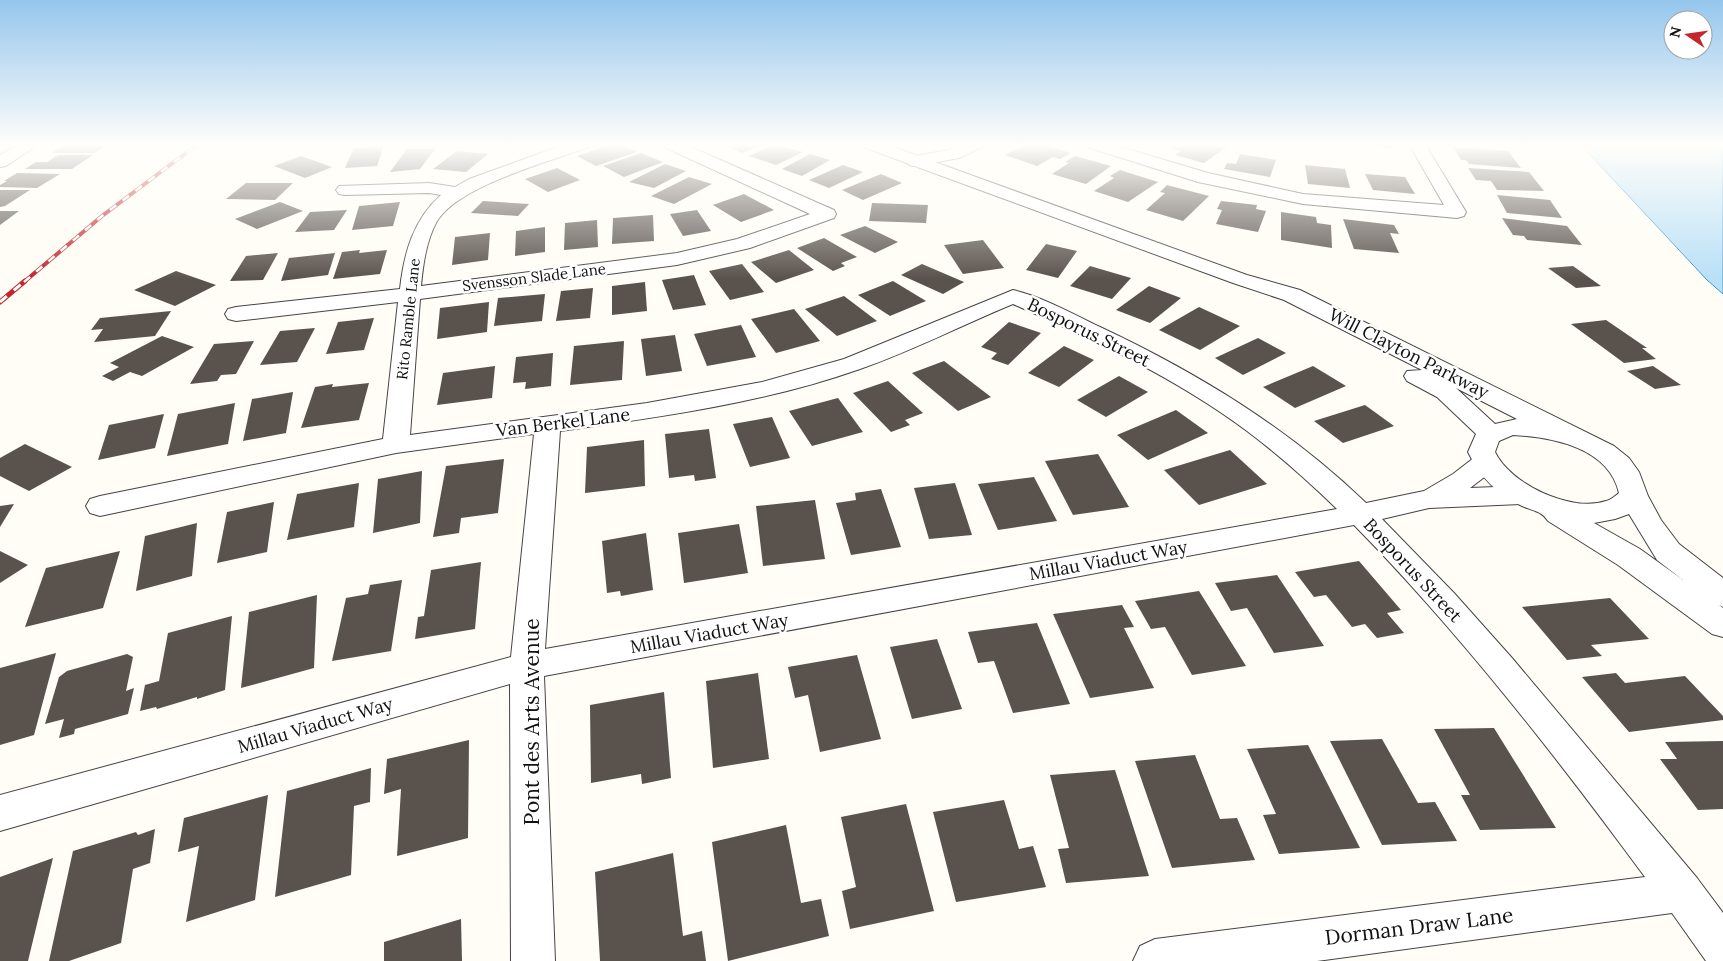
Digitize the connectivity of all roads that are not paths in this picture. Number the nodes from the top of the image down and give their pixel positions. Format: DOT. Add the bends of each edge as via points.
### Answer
graph roads {
  1 [pos="393,189"];
  2 [pos="434,189"];
  3 [pos="466,189"];
  4 [pos="771,189"];
  5 [pos="992,189"];
  6 [pos="1253,189"];
  7 [pos="1443,189"];
  8 [pos="345,190"];
  9 [pos="458,193"];
  10 [pos="1240,279"];
  11 [pos="409,293"];
  12 [pos="1014,296"];
  13 [pos="236,314"];
  14 [pos="548,424"];
  15 [pos="1490,434"];
  16 [pos="1574,438"];
  17 [pos="396,445"];
  18 [pos="1485,463"];
  19 [pos="1634,496"];
  20 [pos="1429,499"];
  21 [pos="1529,499"];
  22 [pos="100,506"];
  23 [pos="1361,514"];
  24 [pos="1723,595"];
  25 [pos="1723,625"];
  26 [pos="527,666"];
  27 [pos="0,813"];
  28 [pos="1683,892"];
  29 [pos="1723,948"];
  30 [pos="533,961"];
  31 [pos="1155,961"];
  1 -- 8 [label="street"];
  2 -- 9 [label="street"];
  3 -- 9 [label="street, Rito Ramble Lane"];
  4 -- 11 [label="street, Svensson Slade Lane" via="827,214 743,244 677,259"];
  5 -- 10 [label="street, Will Clayton Parkway"];
  6 -- 7 [label="street" via="1286,196 1457,212"];
  9 -- 11 [label="street, Rito Ramble Lane" via="446,200 427,221 414,255"];
  10 -- 15 [label="street, Will Clayton Parkway" via="1446,392"];
  10 -- 16 [label="street, Will Clayton Parkway" via="1292,295"];
  11 -- 13 [label="street, Svensson Slade Lane"];
  11 -- 17 [label="street, Rito Ramble Lane"];
  12 -- 14 [label="street, Van Berkel Lane" via="889,350 807,378 703,402"];
  12 -- 23 [label="street, Bosporus Street" via="1082,326 1216,398 1286,448"];
  14 -- 17 [label="street, Van Berkel Lane"];
  14 -- 26 [label="street, Pont des Arts Avenue"];
  15 -- 16 [label="street" via="1512,427 1531,427"];
  15 -- 18 [label="street" via="1481,450"];
  16 -- 19 [label="street" via="1612,459 1627,473"];
  17 -- 22 [label="street, Van Berkel Lane"];
  18 -- 20 [label="street, Millau Viaduct Way"];
  18 -- 21 [label="street" via="1498,478"];
  19 -- 21 [label="street" via="1620,510 1601,514 1581,513"];
  19 -- 24 [label="street" via="1668,552"];
  20 -- 21 [label="street, Millau Viaduct Way"];
  20 -- 23 [label="street, Millau Viaduct Way"];
  21 -- 25 [label="street" via="1629,557"];
  23 -- 26 [label="street, Millau Viaduct Way"];
  23 -- 28 [label="street, Bosporus Street" via="1451,609"];
  26 -- 27 [label="street, Millau Viaduct Way"];
  26 -- 30 [label="street, Pont des Arts Avenue"];
  28 -- 29 [label="street, Bosporus Street"];
  28 -- 31 [label="street, Dorman Draw Lane"];
}
